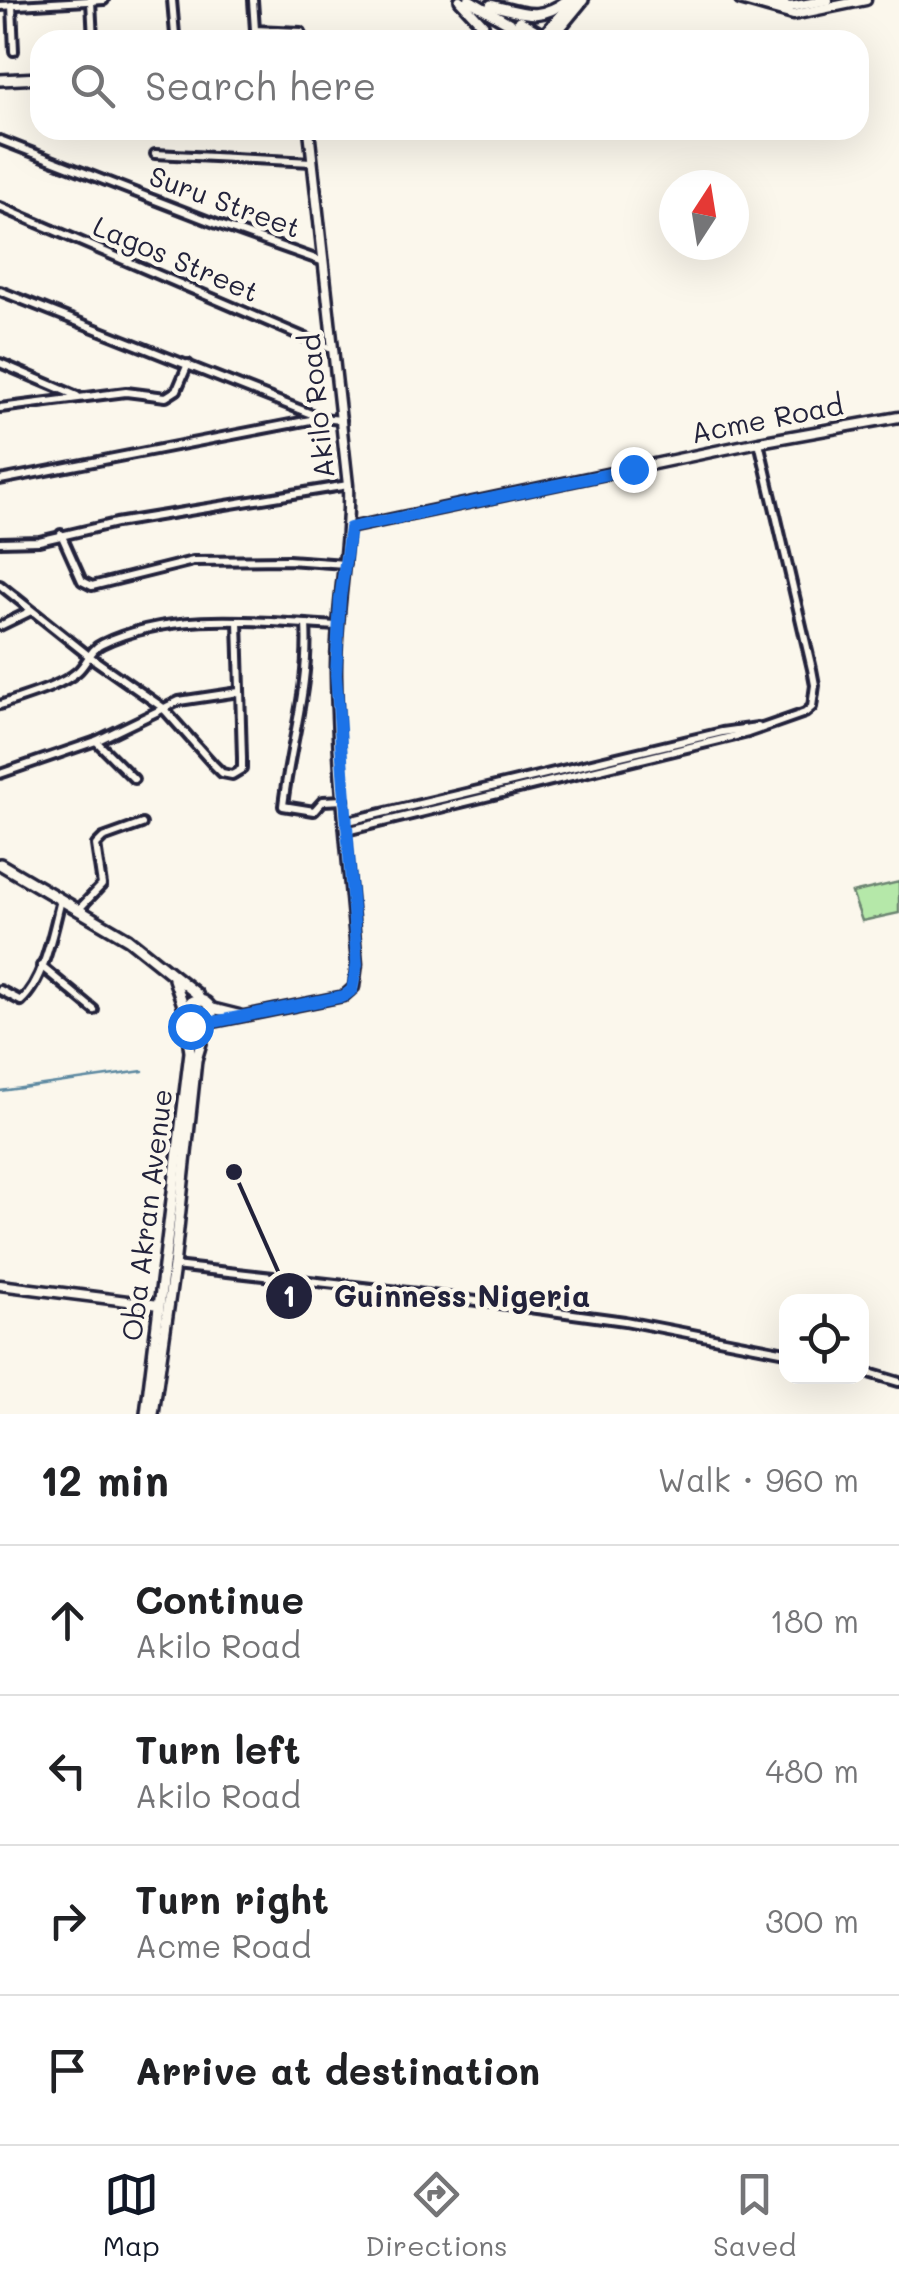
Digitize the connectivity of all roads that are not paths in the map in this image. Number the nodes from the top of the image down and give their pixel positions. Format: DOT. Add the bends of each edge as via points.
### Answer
graph roads {
  1 [pos="104,0"];
  2 [pos="172,0"];
  3 [pos="252,0"];
  4 [pos="460,0"];
  5 [pos="469,0"];
  6 [pos="572,0"];
  7 [pos="584,0"];
  8 [pos="740,0"];
  9 [pos="762,0"];
  10 [pos="828,0"];
  11 [pos="866,0"];
  12 [pos="37,1"];
  13 [pos="90,1"];
  14 [pos="486,2"];
  15 [pos="0,6"];
  16 [pos="12,6"];
  17 [pos="92,30"];
  18 [pos="174,30"];
  19 [pos="256,30"];
  20 [pos="484,30"];
  21 [pos="527,30"];
  22 [pos="530,30"];
  23 [pos="550,30"];
  24 [pos="553,30"];
  25 [pos="14,51"];
  26 [pos="30,78"];
  27 [pos="0,80"];
  28 [pos="0,140"];
  29 [pos="310,140"];
  30 [pos="155,154"];
  31 [pos="312,162"];
  32 [pos="0,207"];
  33 [pos="324,262"];
  34 [pos="0,291"];
  35 [pos="335,351"];
  36 [pos="0,364"];
  37 [pos="188,364"];
  38 [pos="78,396"];
  39 [pos="0,408"];
  40 [pos="899,416"];
  41 [pos="321,418"];
  42 [pos="342,420"];
  43 [pos="759,442"];
  44 [pos="0,480"];
  45 [pos="348,485"];
  46 [pos="350,528"];
  47 [pos="61,534"];
  48 [pos="0,542"];
  49 [pos="345,564"];
  50 [pos="0,585"];
  51 [pos="31,610"];
  52 [pos="238,621"];
  53 [pos="306,624"];
  54 [pos="0,626"];
  55 [pos="338,626"];
  56 [pos="88,656"];
  57 [pos="240,692"];
  58 [pos="0,705"];
  59 [pos="162,708"];
  60 [pos="96,741"];
  61 [pos="0,774"];
  62 [pos="134,779"];
  63 [pos="344,800"];
  64 [pos="142,824"];
  65 [pos="345,826"];
  66 [pos="0,864"];
  67 [pos="60,900"];
  68 [pos="80,908"];
  69 [pos="40,966"];
  70 [pos="173,976"];
  71 [pos="0,990"];
  72 [pos="200,1001"];
  73 [pos="211,1008"];
  74 [pos="94,1010"];
  75 [pos="185,1016"];
  76 [pos="249,1016"];
  77 [pos="207,1025"];
  78 [pos="174,1266"];
  79 [pos="0,1285"];
  80 [pos="159,1305"];
  81 [pos="779,1351"];
  82 [pos="869,1374"];
  83 [pos="899,1382"];
  84 [pos="149,1414"];
  1 -- 13 [label="street"];
  2 -- 18 [label="street"];
  3 -- 19 [label="street"];
  4 -- 20 [label="main road"];
  5 -- 21 [label="main road"];
  6 -- 14 [label="main road" via="545,15"];
  6 -- 23 [label="main road"];
  7 -- 24 [label="main road"];
  8 -- 11 [label="street" via="793,14"];
  9 -- 10 [label="street" via="790,7"];
  12 -- 13 [label="street"];
  12 -- 16 [label="street"];
  13 -- 17 [label="street"];
  14 -- 22 [label="main road"];
  15 -- 16 [label="street"];
  16 -- 25 [label="street"];
  26 -- 27 [label="main road"];
  28 -- 33 [label="street, Suru Street"];
  29 -- 31 [label="street, Akilo Road"];
  30 -- 31 [label="street"];
  31 -- 33 [label="street, Akilo Road"];
  32 -- 35 [label="street, Lagos Street"];
  33 -- 35 [label="street, Akilo Road"];
  34 -- 37 [label="street"];
  35 -- 42 [label="street, Akilo Road"];
  36 -- 38 [label="street"];
  37 -- 38 [label="street" via="172,395"];
  37 -- 41 [label="street"];
  38 -- 39 [label="street"];
  40 -- 43 [label="street, Acme Road"];
  41 -- 42 [label="street"];
  41 -- 44 [label="street"];
  42 -- 45 [label="street, Akilo Road"];
  43 -- 46 [label="street, Acme Road"];
  43 -- 65 [label="street" via="814,685 805,713 754,732"];
  45 -- 46 [label="street, Akilo Road"];
  45 -- 47 [label="street"];
  46 -- 49 [label="street, Akilo Road"];
  47 -- 48 [label="street" via="39,542"];
  47 -- 49 [label="street" via="82,580 92,586 210,560"];
  49 -- 55 [label="street, Akilo Road"];
  50 -- 51 [label="street"];
  51 -- 54 [label="street"];
  51 -- 56 [label="street"];
  52 -- 53 [label="street"];
  52 -- 56 [label="street" via="157,628 102,644"];
  52 -- 57 [label="street"];
  53 -- 55 [label="street"];
  53 -- 63 [label="street" via="304,702 283,806 314,811 323,801"];
  55 -- 63 [label="street, Akilo Road"];
  56 -- 58 [label="street" via="68,678"];
  56 -- 59 [label="street"];
  57 -- 59 [label="street"];
  57 -- 59 [label="street" via="242,769 235,775 212,764"];
  59 -- 60 [label="street"];
  60 -- 61 [label="street"];
  60 -- 62 [label="street"];
  63 -- 65 [label="street, Akilo Road"];
  64 -- 68 [label="street" via="96,845 102,885"];
  65 -- 76 [label="street, Akilo Road" via="357,964 352,990"];
  66 -- 67 [label="main road"];
  67 -- 68 [label="main road"];
  67 -- 69 [label="street"];
  68 -- 70 [label="main road"];
  69 -- 71 [label="street" via="25,998"];
  69 -- 74 [label="street"];
  70 -- 72 [label="main road"];
  70 -- 75 [label="main road, Oba Akran Avenue"];
  72 -- 73 [label="main road"];
  72 -- 75 [label="main road"];
  73 -- 76 [label="street, Akilo Road"];
  73 -- 77 [label="main road"];
  75 -- 77 [label="main road" via="194,1028"];
  75 -- 80 [label="main road, Oba Akran Avenue" via="190,1052"];
  76 -- 77 [label="street, Akilo Road"];
  77 -- 78 [label="main road, Oba Akran Avenue" via="196,1060"];
  78 -- 81 [label="street" via="625,1321"];
  78 -- 84 [label="main road, Oba Akran Avenue"];
  79 -- 80 [label="street"];
  80 -- 84 [label="main road, Oba Akran Avenue"];
  82 -- 83 [label="street"];
}
